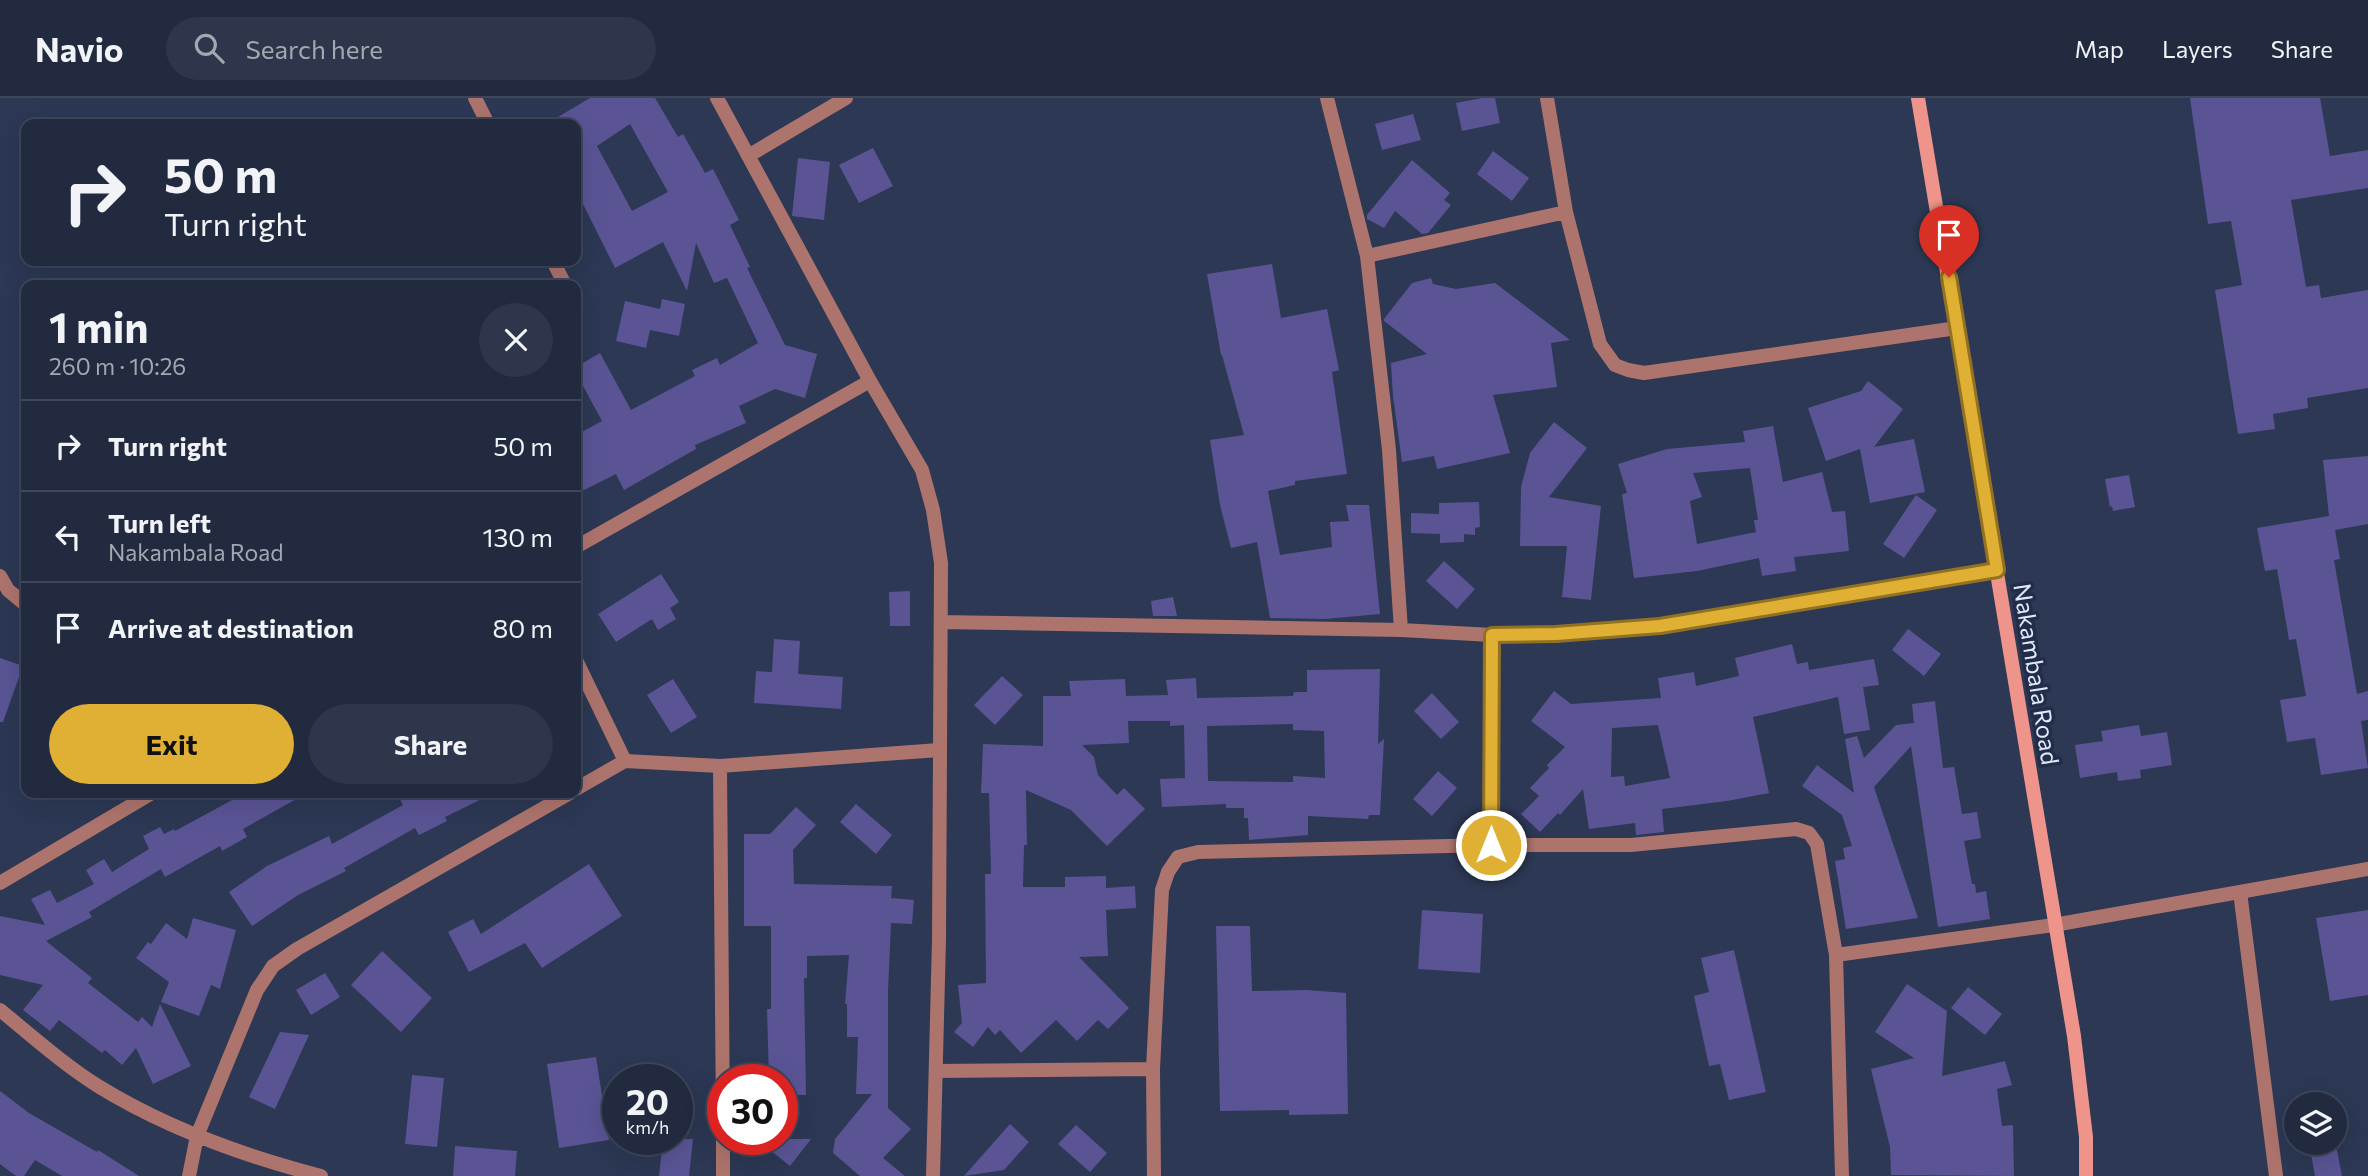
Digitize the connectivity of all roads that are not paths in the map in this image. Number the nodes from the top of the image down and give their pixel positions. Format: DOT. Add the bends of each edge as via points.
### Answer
graph roads {
  1 [pos="475,98"];
  2 [pos="717,98"];
  3 [pos="846,98"];
  4 [pos="1327,98"];
  5 [pos="1546,98"];
  6 [pos="1918,98"];
  7 [pos="486,119"];
  8 [pos="748,156"];
  9 [pos="1566,212"];
  10 [pos="1367,256"];
  11 [pos="1957,328"];
  12 [pos="870,381"];
  13 [pos="581,544"];
  14 [pos="1997,570"];
  15 [pos="0,576"];
  16 [pos="21,601"];
  17 [pos="941,622"];
  18 [pos="1401,630"];
  19 [pos="1492,635"];
  20 [pos="581,670"];
  21 [pos="939,750"];
  22 [pos="625,761"];
  23 [pos="720,766"];
  24 [pos="581,786"];
  25 [pos="144,798"];
  26 [pos="561,798"];
  27 [pos="1491,845"];
  28 [pos="2368,869"];
  29 [pos="0,883"];
  30 [pos="2239,892"];
  31 [pos="2054,925"];
  32 [pos="1836,955"];
  33 [pos="0,1010"];
  34 [pos="722,1064"];
  35 [pos="1153,1069"];
  36 [pos="936,1071"];
  37 [pos="197,1136"];
  38 [pos="723,1155"];
  39 [pos="189,1176"];
  40 [pos="321,1176"];
  41 [pos="723,1176"];
  42 [pos="933,1176"];
  43 [pos="1154,1176"];
  44 [pos="1842,1176"];
  45 [pos="2086,1176"];
  46 [pos="2276,1176"];
  1 -- 7 [label="street"];
  2 -- 8 [label="street"];
  3 -- 8 [label="street"];
  4 -- 10 [label="street"];
  5 -- 9 [label="street"];
  6 -- 11 [label="main road, Nakambala Road"];
  8 -- 12 [label="street"];
  9 -- 10 [label="street"];
  9 -- 11 [label="street" via="1600,345 1615,365 1628,370 1644,373"];
  10 -- 18 [label="street" via="1389,450"];
  11 -- 14 [label="main road, Nakambala Road"];
  12 -- 13 [label="street"];
  12 -- 17 [label="street" via="922,470 941,564"];
  14 -- 19 [label="street" via="1660,626"];
  14 -- 31 [label="main road, Nakambala Road"];
  15 -- 16 [label="street"];
  17 -- 18 [label="street"];
  17 -- 21 [label="street"];
  18 -- 19 [label="street"];
  19 -- 27 [label="street"];
  20 -- 22 [label="street"];
  21 -- 23 [label="street"];
  21 -- 36 [label="street"];
  22 -- 23 [label="street"];
  22 -- 24 [label="street"];
  23 -- 34 [label="street"];
  25 -- 29 [label="street"];
  26 -- 37 [label="street" via="272,966 257,990"];
  27 -- 32 [label="street" via="1631,845 1796,830 1809,833 1816,844"];
  27 -- 35 [label="street" via="1198,852 1178,857 1162,890"];
  28 -- 30 [label="street"];
  30 -- 31 [label="street"];
  30 -- 46 [label="street"];
  31 -- 32 [label="street"];
  31 -- 45 [label="main road, Nakambala Road" via="2074,1036"];
  32 -- 44 [label="street"];
  33 -- 37 [label="street" via="96,1085"];
  35 -- 36 [label="street"];
  35 -- 43 [label="street"];
  36 -- 42 [label="street"];
  37 -- 39 [label="street"];
  37 -- 40 [label="street"];
  38 -- 41 [label="street"];
}
